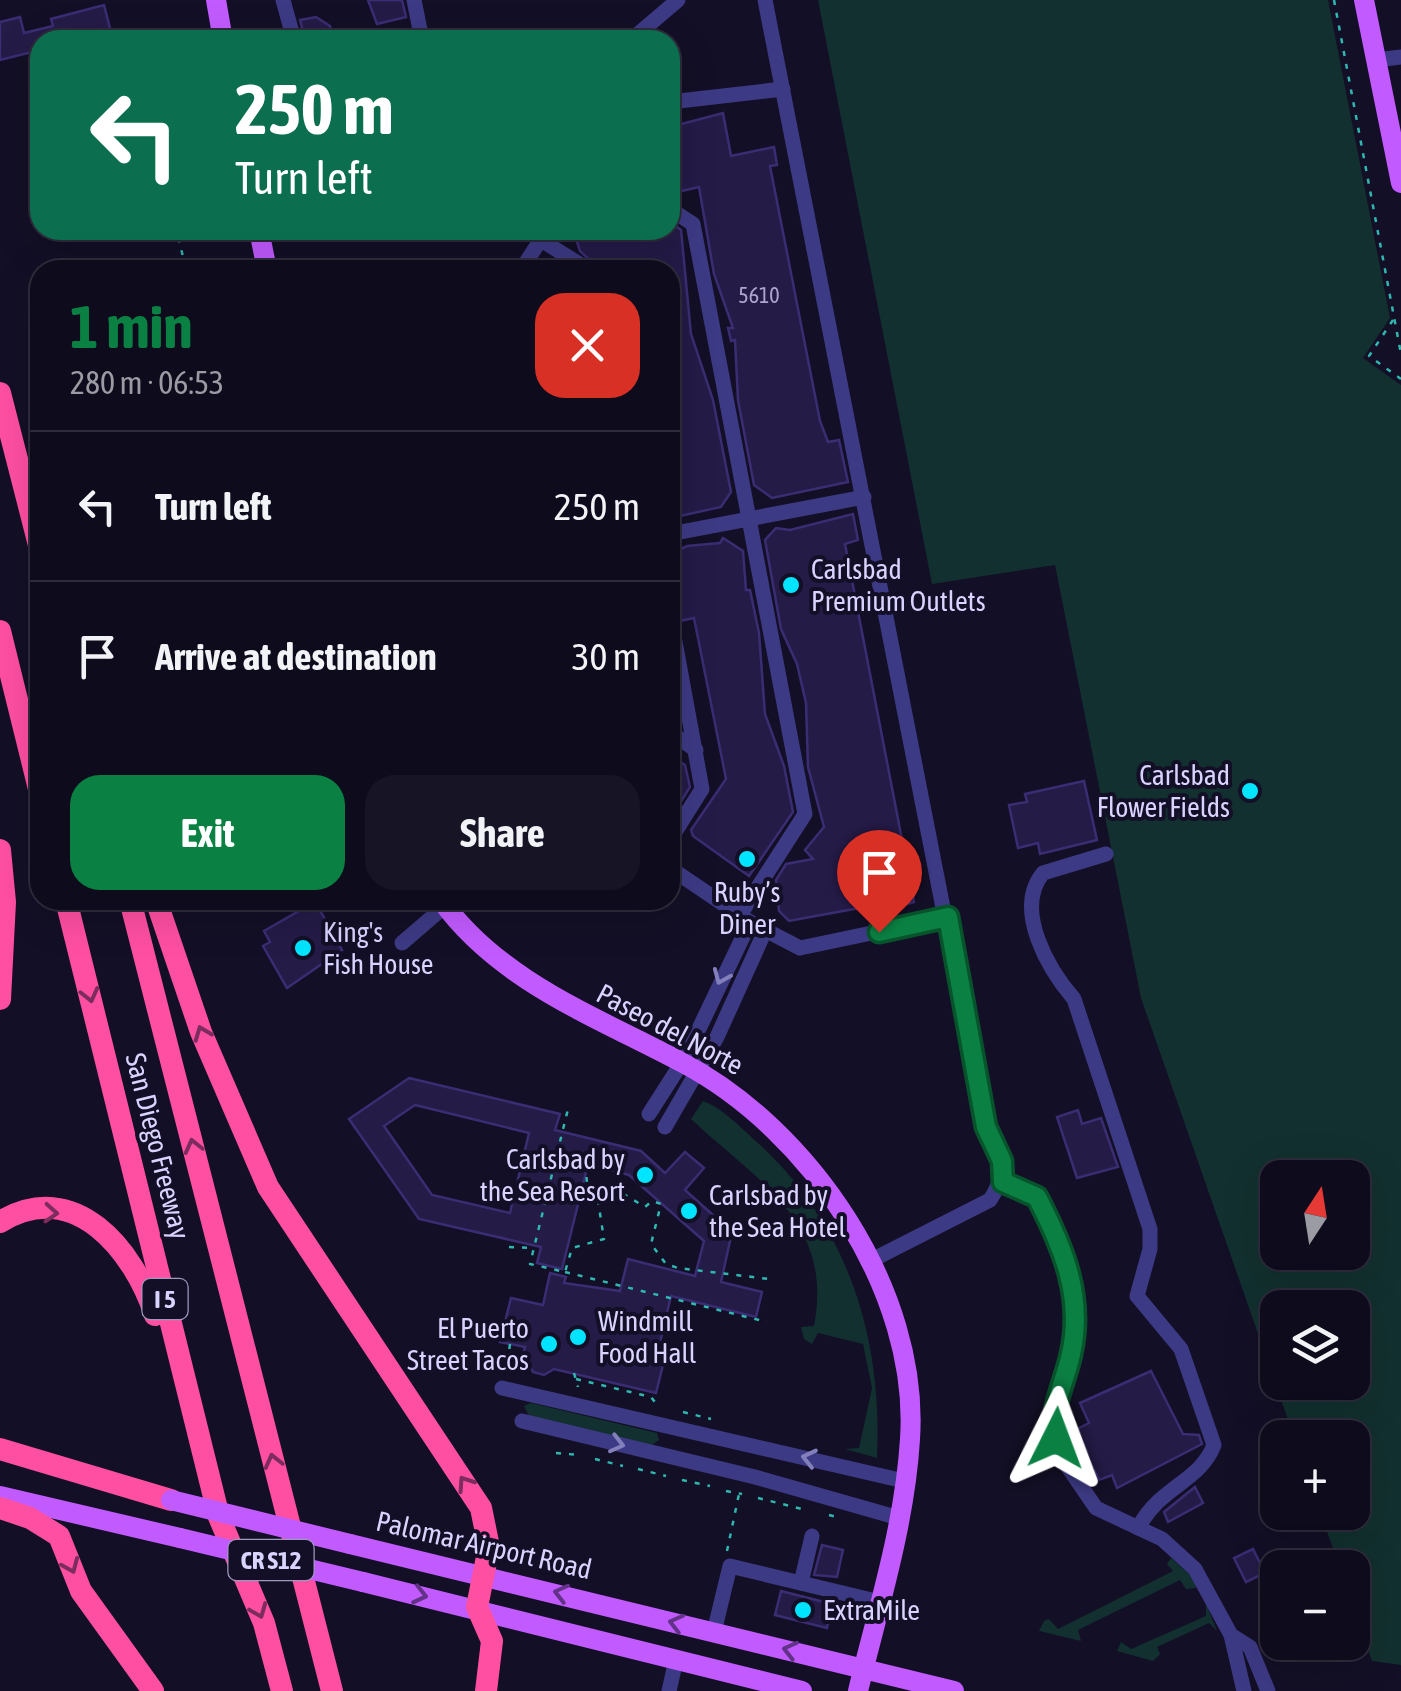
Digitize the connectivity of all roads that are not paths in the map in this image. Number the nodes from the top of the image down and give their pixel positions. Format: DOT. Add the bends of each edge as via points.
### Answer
graph roads {
  1 [pos="216,0"];
  2 [pos="284,0"];
  3 [pos="414,0"];
  4 [pos="678,0"];
  5 [pos="765,0"];
  6 [pos="1365,1"];
  7 [pos="222,30"];
  8 [pos="292,30"];
  9 [pos="418,30"];
  10 [pos="643,30"];
  11 [pos="1401,56"];
  12 [pos="1376,60"];
  13 [pos="783,89"];
  14 [pos="680,101"];
  15 [pos="1401,183"];
  16 [pos="680,216"];
  17 [pos="550,240"];
  18 [pos="576,260"];
  19 [pos="0,375"];
  20 [pos="0,393"];
  21 [pos="30,476"];
  22 [pos="864,497"];
  23 [pos="30,510"];
  24 [pos="748,519"];
  25 [pos="680,532"];
  26 [pos="0,631"];
  27 [pos="680,667"];
  28 [pos="680,739"];
  29 [pos="696,750"];
  30 [pos="30,752"];
  31 [pos="680,824"];
  32 [pos="0,850"];
  33 [pos="1106,854"];
  34 [pos="680,875"];
  35 [pos="68,910"];
  36 [pos="133,910"];
  37 [pos="159,910"];
  38 [pos="435,910"];
  39 [pos="448,910"];
  40 [pos="948,917"];
  41 [pos="745,919"];
  42 [pos="765,931"];
  43 [pos="402,943"];
  44 [pos="0,999"];
  45 [pos="690,1067"];
  46 [pos="649,1114"];
  47 [pos="665,1127"];
  48 [pos="1003,1182"];
  49 [pos="0,1222"];
  50 [pos="868,1262"];
  51 [pos="502,1388"];
  52 [pos="522,1421"];
  53 [pos="200,1444"];
  54 [pos="0,1450"];
  55 [pos="0,1460"];
  56 [pos="904,1481"];
  57 [pos="0,1496"];
  58 [pos="164,1499"];
  59 [pos="0,1508"];
  60 [pos="899,1518"];
  61 [pos="1138,1528"];
  62 [pos="812,1536"];
  63 [pos="484,1574"];
  64 [pos="801,1583"];
  65 [pos="880,1602"];
  66 [pos="478,1608"];
  67 [pos="714,1632"];
  68 [pos="1231,1635"];
  69 [pos="676,1660"];
  70 [pos="864,1669"];
  71 [pos="736,1683"];
  72 [pos="153,1691"];
  73 [pos="282,1691"];
  74 [pos="332,1691"];
  75 [pos="486,1691"];
  76 [pos="669,1691"];
  77 [pos="802,1691"];
  78 [pos="858,1691"];
  79 [pos="954,1691"];
  80 [pos="1244,1691"];
  81 [pos="1268,1691"];
  1 -- 7 [label="main road"];
  2 -- 8 [label="street"];
  3 -- 9 [label="street"];
  4 -- 10 [label="street"];
  5 -- 13 [label="street"];
  6 -- 12 [label="main road"];
  11 -- 12 [label="street"];
  12 -- 15 [label="main road"];
  13 -- 14 [label="street"];
  13 -- 22 [label="street"];
  16 -- 24 [label="street" via="692,224"];
  17 -- 18 [label="street"];
  19 -- 21 [label="highway"];
  20 -- 23 [label="highway"];
  22 -- 24 [label="street"];
  22 -- 40 [label="street"];
  24 -- 25 [label="street"];
  24 -- 41 [label="street" via="805,814"];
  26 -- 30 [label="highway"];
  27 -- 29 [label="street"];
  28 -- 29 [label="street"];
  29 -- 31 [label="street" via="702,789"];
  32 -- 44 [label="highway"];
  33 -- 61 [label="street" via="1043,873 1033,890 1035,928 1052,975 1074,999 1150,1229 1137,1296 1180,1349 1214,1445 1207,1463 1152,1502"];
  34 -- 41 [label="street"];
  35 -- 53 [label="highway, San Diego Freeway / I 5, one-way"];
  74 -- 36 [label="highway, San Diego Freeway / I 5, one-way"];
  63 -- 37 [label="highway, one-way" via="489,1543 481,1508 268,1187 201,1032"];
  38 -- 43 [label="street"];
  39 -- 45 [label="main road, Paseo del Norte" via="522,978"];
  40 -- 42 [label="street" via="800,948"];
  40 -- 48 [label="street" via="986,1127 1002,1161"];
  41 -- 42 [label="street"];
  41 -- 45 [label="street, one-way"];
  42 -- 45 [label="street"];
  45 -- 46 [label="street"];
  45 -- 47 [label="street"];
  45 -- 50 [label="main road, Paseo del Norte" via="781,1133 832,1194"];
  48 -- 50 [label="street" via="990,1200"];
  48 -- 61 [label="street" via="1037,1197 1070,1269 1076,1310 1071,1355 1057,1392 1059,1454 1096,1508"];
  49 -- 53 [label="highway, one-way" via="56,1211 92,1222 123,1247 144,1280"];
  50 -- 56 [label="main road, Paseo del Norte" via="906,1372 910,1438"];
  56 -- 51 [label="street, one-way"];
  52 -- 60 [label="street, one-way"];
  53 -- 73 [label="highway, San Diego Freeway / I 5, one-way"];
  54 -- 58 [label="highway"];
  55 -- 58 [label="main road, Palomar Airport Road / CR S12"];
  56 -- 60 [label="main road, Paseo del Norte"];
  57 -- 66 [label="main road, CR S12, one-way, bridge"];
  58 -- 63 [label="main road, Palomar Airport Road / CR S12, bridge"];
  59 -- 72 [label="highway, one-way" via="59,1536 81,1591"];
  60 -- 65 [label="main road, Paseo del Norte"];
  61 -- 68 [label="street" via="1194,1569"];
  62 -- 64 [label="street"];
  63 -- 66 [label="highway"];
  67 -- 63 [label="main road, Palomar Airport Road / CR S12, one-way"];
  64 -- 65 [label="street"];
  64 -- 67 [label="street" via="728,1560"];
  65 -- 70 [label="main road, Paseo del Norte"];
  66 -- 69 [label="main road, CR S12"];
  66 -- 75 [label="highway" via="492,1641"];
  70 -- 67 [label="main road, Palomar Airport Road / CR S12, one-way"];
  68 -- 80 [label="street"];
  68 -- 81 [label="street" via="1250,1647"];
  69 -- 71 [label="main road, CR S12"];
  69 -- 76 [label="street"];
  70 -- 78 [label="main road, Paseo del Norte"];
  70 -- 79 [label="main road, Palomar Airport Road / CR S12"];
  71 -- 77 [label="main road, CR S12"];
}
